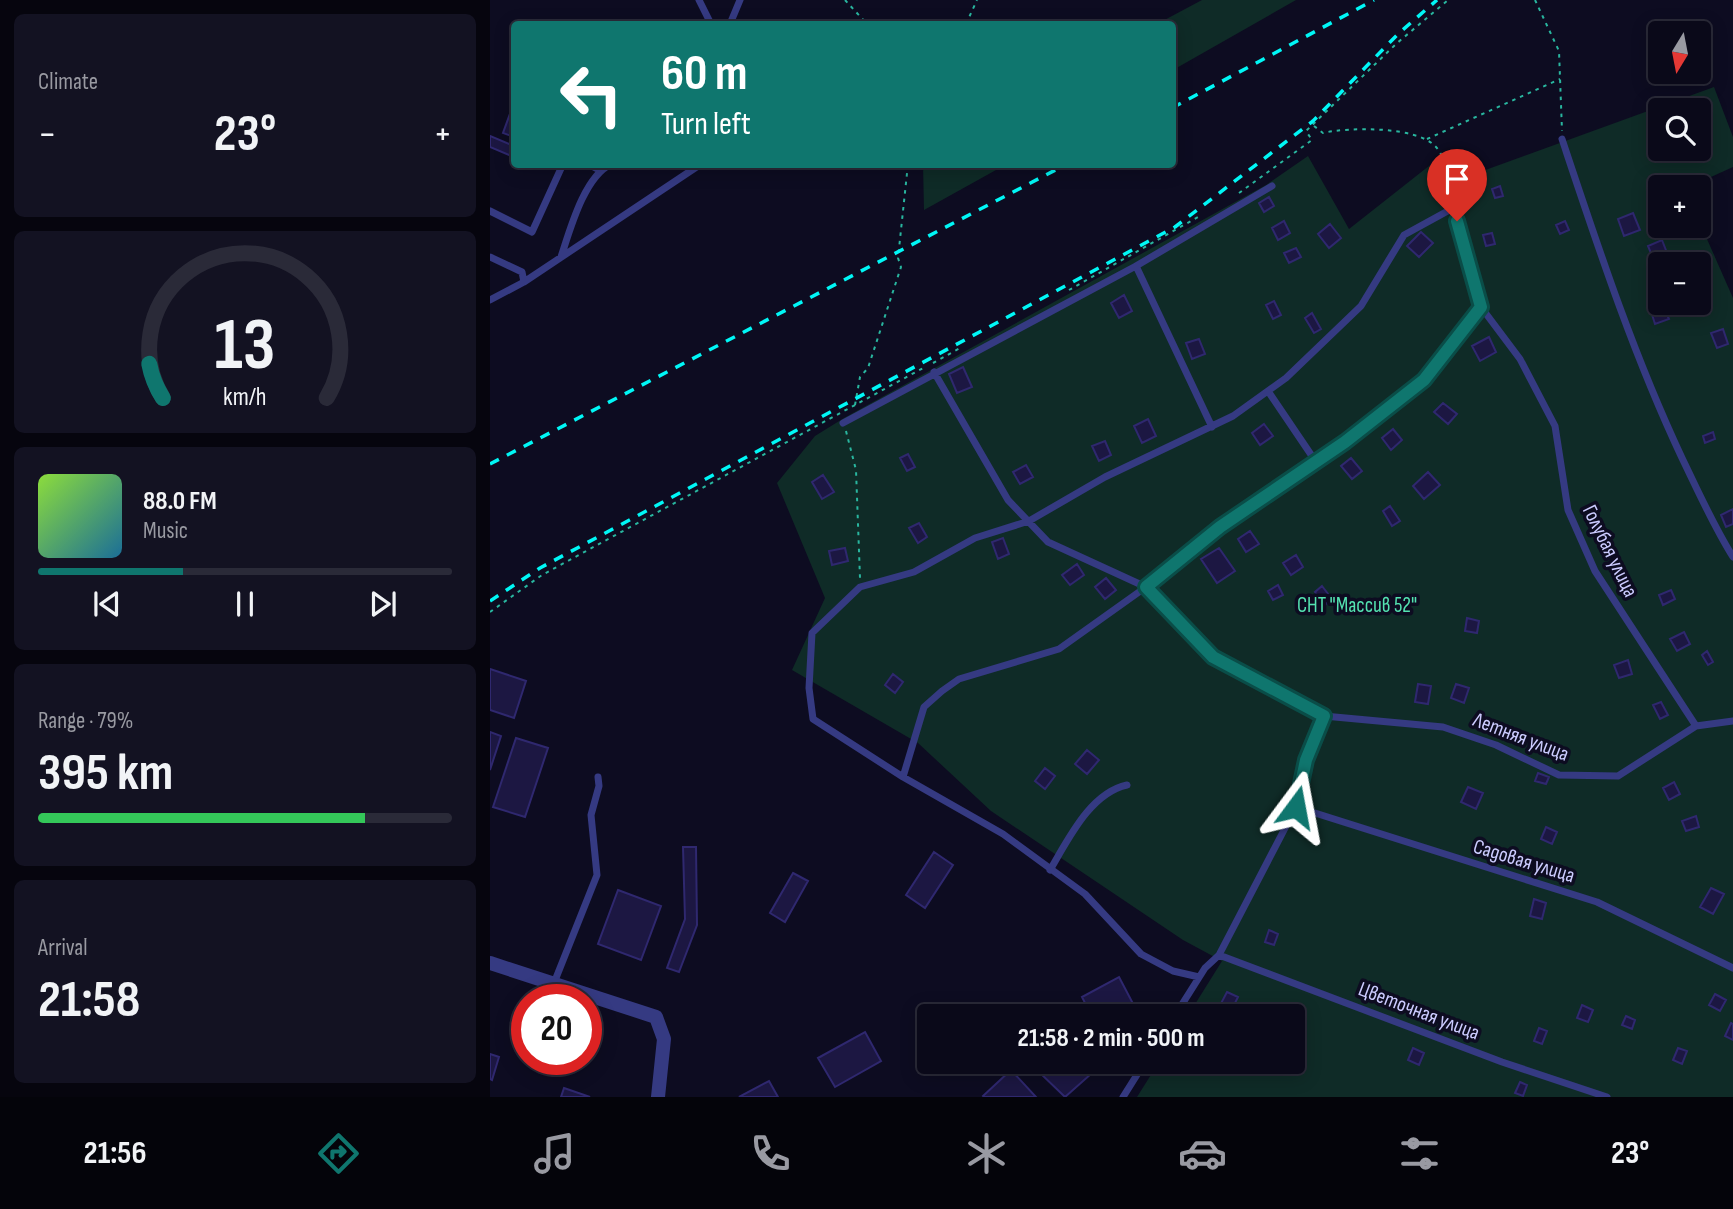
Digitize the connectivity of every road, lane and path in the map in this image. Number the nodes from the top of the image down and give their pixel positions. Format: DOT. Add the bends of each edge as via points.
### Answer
graph roads {
  1 [pos="699,0"];
  2 [pos="740,0"];
  3 [pos="845,0"];
  4 [pos="977,0"];
  5 [pos="1448,0"];
  6 [pos="1535,0"];
  7 [pos="710,21"];
  8 [pos="731,21"];
  9 [pos="864,21"];
  10 [pos="967,21"];
  11 [pos="1560,79"];
  12 [pos="1313,125"];
  13 [pos="1427,139"];
  14 [pos="1562,139"];
  15 [pos="561,168"];
  16 [pos="595,168"];
  17 [pos="605,168"];
  18 [pos="695,168"];
  19 [pos="908,168"];
  20 [pos="601,171"];
  21 [pos="1272,186"];
  22 [pos="1238,194"];
  23 [pos="1455,207"];
  24 [pos="490,211"];
  25 [pos="1202,215"];
  26 [pos="561,257"];
  27 [pos="492,260"];
  28 [pos="1136,266"];
  29 [pos="524,282"];
  30 [pos="1058,296"];
  31 [pos="490,300"];
  32 [pos="1481,307"];
  33 [pos="963,347"];
  34 [pos="934,372"];
  35 [pos="1268,391"];
  36 [pos="855,404"];
  37 [pos="844,423"];
  38 [pos="1212,427"];
  39 [pos="1316,462"];
  40 [pos="1029,522"];
  41 [pos="1733,557"];
  42 [pos="860,587"];
  43 [pos="1146,587"];
  44 [pos="490,612"];
  45 [pos="1324,716"];
  46 [pos="1733,721"];
  47 [pos="1696,726"];
  48 [pos="598,777"];
  49 [pos="902,777"];
  50 [pos="1127,785"];
  51 [pos="1296,807"];
  52 [pos="1050,870"];
  53 [pos="1219,955"];
  54 [pos="490,963"];
  55 [pos="1733,968"];
  56 [pos="1199,977"];
  57 [pos="554,984"];
  58 [pos="602,1000"];
  59 [pos="1182,1004"];
  60 [pos="1137,1074"];
  61 [pos="657,1097"];
  62 [pos="1123,1097"];
  63 [pos="1607,1097"];
  1 -- 7 [label="lane"];
  2 -- 8 [label="lane"];
  3 -- 9 [label="path"];
  4 -- 10 [label="path"];
  5 -- 12 [label="path"];
  6 -- 11 [label="path" via="1559,51"];
  11 -- 13 [label="path"];
  11 -- 14 [label="path"];
  12 -- 13 [label="path" via="1323,133 1361,129"];
  12 -- 22 [label="path" via="1306,131 1312,139"];
  13 -- 23 [label="path" via="1438,148"];
  14 -- 41 [label="lane" via="1616,301 1667,426"];
  15 -- 24 [label="lane" via="532,232"];
  16 -- 20 [label="lane"];
  17 -- 20 [label="lane"];
  18 -- 26 [label="lane"];
  19 -- 36 [label="path" via="898,258 901,267 868,368 860,377"];
  20 -- 26 [label="lane" via="576,213"];
  21 -- 28 [label="lane"];
  23 -- 32 [label="lane"];
  23 -- 35 [label="lane" via="1404,235 1362,306"];
  25 -- 30 [label="path"];
  26 -- 29 [label="lane"];
  27 -- 29 [label="lane" via="522,272"];
  28 -- 34 [label="lane"];
  28 -- 38 [label="lane"];
  29 -- 31 [label="lane"];
  32 -- 39 [label="lane" via="1424,380"];
  32 -- 47 [label="lane, Голубая улица" via="1520,359 1555,426 1568,510 1595,571"];
  33 -- 36 [label="path"];
  34 -- 37 [label="lane"];
  34 -- 40 [label="lane" via="1008,500"];
  35 -- 38 [label="lane"];
  35 -- 39 [label="lane"];
  36 -- 37 [label="path"];
  36 -- 44 [label="path" via="542,575"];
  37 -- 42 [label="path" via="856,470"];
  38 -- 40 [label="lane" via="1105,477"];
  39 -- 43 [label="lane" via="1220,527"];
  40 -- 42 [label="lane" via="975,538 914,572"];
  40 -- 43 [label="lane" via="1048,542"];
  42 -- 49 [label="lane" via="812,633 809,688 813,719"];
  43 -- 45 [label="lane" via="1213,657"];
  43 -- 49 [label="lane" via="1059,649 959,679 942,691 923,707"];
  45 -- 47 [label="lane, Летняя улица" via="1443,727 1496,745 1559,775 1618,776"];
  45 -- 51 [label="lane" via="1306,760"];
  46 -- 47 [label="lane, Летняя улица"];
  48 -- 57 [label="lane" via="592,815 597,875"];
  49 -- 52 [label="lane" via="1003,834"];
  50 -- 52 [label="lane" via="1089,809"];
  51 -- 53 [label="lane"];
  51 -- 55 [label="lane, Садовая улица" via="1597,902"];
  52 -- 56 [label="lane" via="1085,894 1141,954 1173,971"];
  53 -- 56 [label="lane"];
  53 -- 63 [label="lane, Цветочная улица"];
  54 -- 57 [label="street"];
  56 -- 59 [label="lane"];
  58 -- 61 [label="street" via="656,1017 664,1039"];
  60 -- 62 [label="lane"];
}
